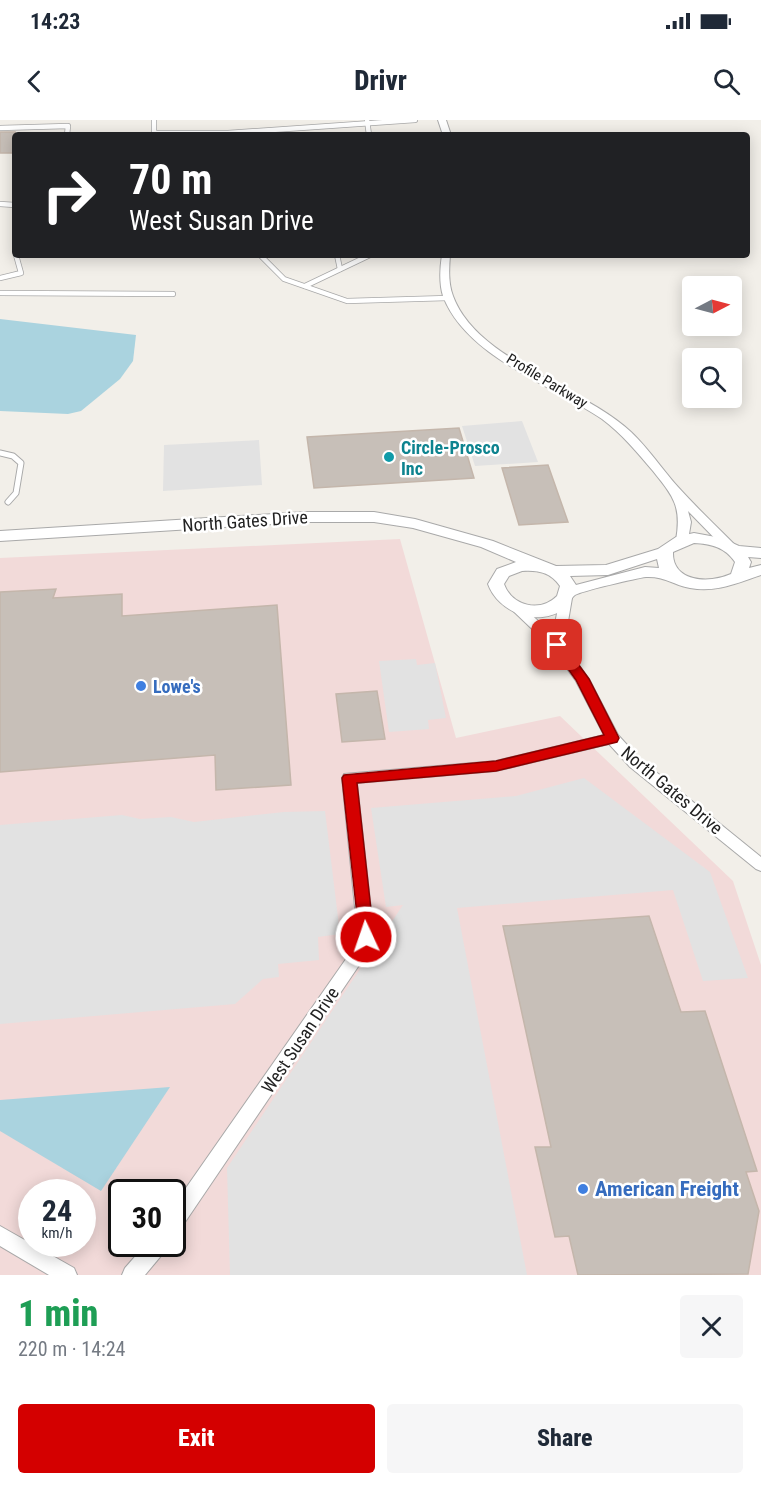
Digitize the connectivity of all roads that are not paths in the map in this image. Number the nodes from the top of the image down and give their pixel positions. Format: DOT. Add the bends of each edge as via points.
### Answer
graph roads {
  1 [pos="415,120"];
  2 [pos="367,121"];
  3 [pos="0,128"];
  4 [pos="67,132"];
  5 [pos="249,132"];
  6 [pos="17,258"];
  7 [pos="263,258"];
  8 [pos="338,258"];
  9 [pos="364,258"];
  10 [pos="446,258"];
  11 [pos="340,269"];
  12 [pos="0,278"];
  13 [pos="305,286"];
  14 [pos="0,293"];
  15 [pos="172,294"];
  16 [pos="448,298"];
  17 [pos="0,453"];
  18 [pos="678,494"];
  19 [pos="8,502"];
  20 [pos="0,536"];
  21 [pos="682,540"];
  22 [pos="486,544"];
  23 [pos="733,549"];
  24 [pos="664,553"];
  25 [pos="761,553"];
  26 [pos="546,568"];
  27 [pos="761,570"];
  28 [pos="671,573"];
  29 [pos="738,577"];
  30 [pos="498,578"];
  31 [pos="567,595"];
  32 [pos="515,607"];
  33 [pos="557,645"];
  34 [pos="612,738"];
  35 [pos="761,865"];
  36 [pos="186,1204"];
  37 [pos="0,1234"];
  38 [pos="147,1257"];
  39 [pos="67,1275"];
  40 [pos="132,1275"];
  1 -- 2 [label="lane"];
  2 -- 5 [label="lane"];
  3 -- 4 [label="lane" via="68,126"];
  6 -- 12 [label="lane" via="21,273"];
  7 -- 13 [label="lane" via="285,279"];
  8 -- 11 [label="lane"];
  9 -- 11 [label="lane"];
  10 -- 16 [label="street"];
  11 -- 13 [label="lane"];
  13 -- 16 [label="lane" via="347,301"];
  14 -- 15 [label="lane"];
  16 -- 18 [label="street, Profile Parkway" via="474,333 512,362 600,412 626,434"];
  17 -- 19 [label="lane" via="21,463 16,494"];
  18 -- 21 [label="street, Profile Parkway" via="685,522"];
  18 -- 23 [label="street, Profile Parkway"];
  20 -- 22 [label="street, North Gates Drive" via="343,516 415,524"];
  21 -- 23 [label="street" via="707,539"];
  21 -- 24 [label="street"];
  22 -- 26 [label="street, North Gates Drive"];
  22 -- 30 [label="street"];
  23 -- 25 [label="street"];
  23 -- 29 [label="street" via="743,562"];
  24 -- 26 [label="street" via="608,570"];
  24 -- 28 [label="street" via="665,566"];
  26 -- 30 [label="street" via="519,566"];
  26 -- 31 [label="street" via="566,581"];
  27 -- 29 [label="street"];
  28 -- 29 [label="street" via="706,586"];
  28 -- 31 [label="street" via="645,572"];
  30 -- 32 [label="street" via="500,597"];
  31 -- 32 [label="street" via="560,604 539,611"];
  31 -- 33 [label="street"];
  32 -- 33 [label="street, North Gates Drive"];
  33 -- 34 [label="street, North Gates Drive" via="582,679"];
  34 -- 35 [label="street, North Gates Drive" via="635,763"];
  34 -- 36 [label="street, West Susan Drive" via="496,766 349,778 366,923 363,945"];
  37 -- 39 [label="street"];
  38 -- 40 [label="street"];
}
